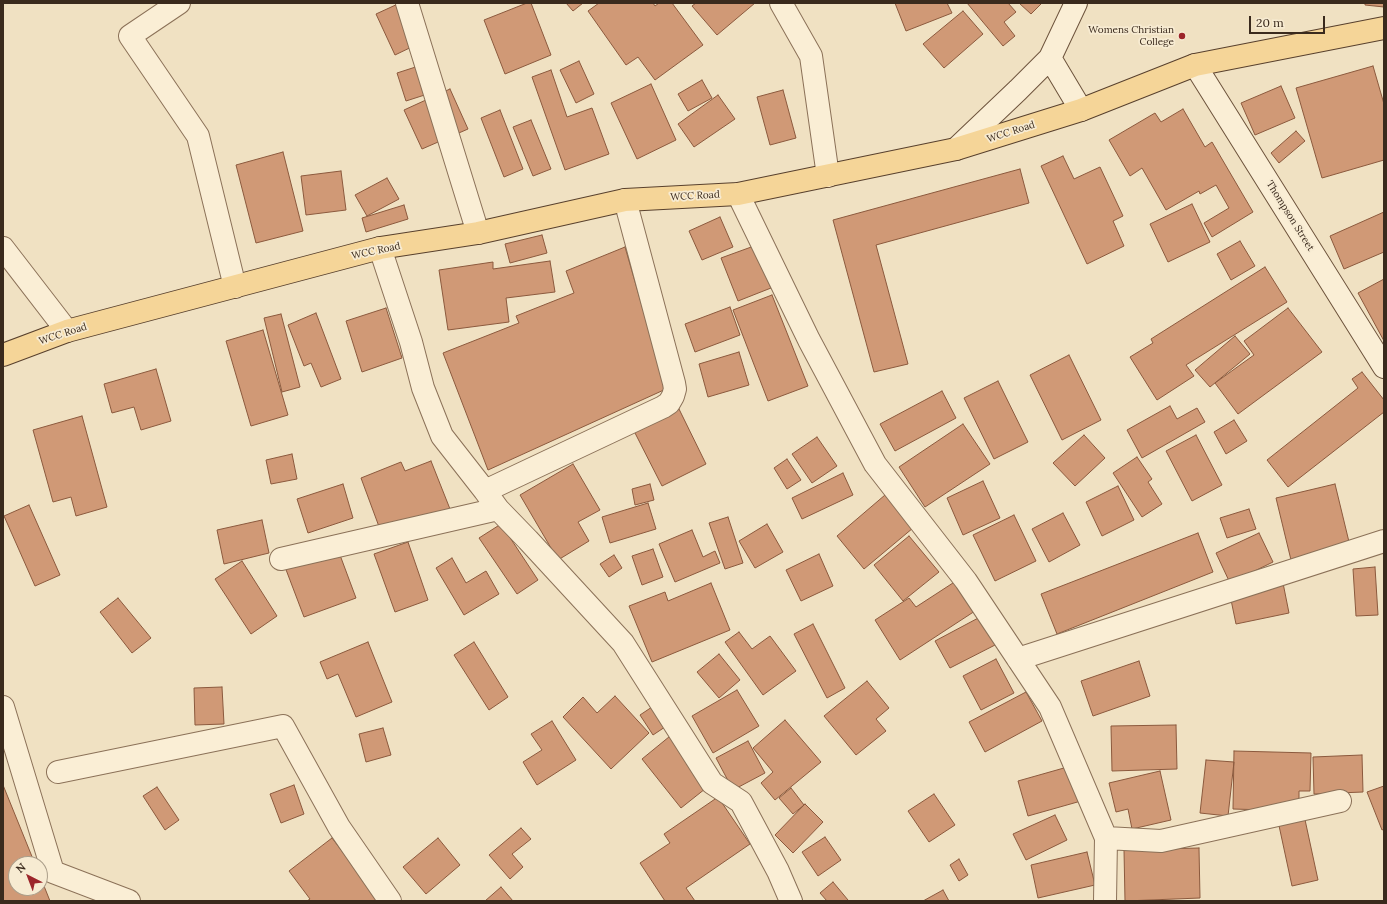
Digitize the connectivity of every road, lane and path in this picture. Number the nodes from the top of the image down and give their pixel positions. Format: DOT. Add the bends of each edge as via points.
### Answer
graph roads {
  1 [pos="179,3"];
  2 [pos="407,3"];
  3 [pos="781,3"];
  4 [pos="1076,3"];
  5 [pos="1384,28"];
  6 [pos="1050,58"];
  7 [pos="1195,65"];
  8 [pos="1081,110"];
  9 [pos="956,149"];
  10 [pos="828,176"];
  11 [pos="738,194"];
  12 [pos="624,200"];
  13 [pos="478,233"];
  14 [pos="3,248"];
  15 [pos="380,248"];
  16 [pos="235,286"];
  17 [pos="67,331"];
  18 [pos="3,355"];
  19 [pos="1384,367"];
  20 [pos="485,491"];
  21 [pos="498,509"];
  22 [pos="1384,540"];
  23 [pos="281,559"];
  24 [pos="1018,659"];
  25 [pos="3,708"];
  26 [pos="58,772"];
  27 [pos="1340,801"];
  28 [pos="1106,838"];
  29 [pos="129,901"];
  30 [pos="390,901"];
  31 [pos="792,901"];
  32 [pos="1105,901"];
  1 -- 16 [label="street" via="130,36 198,136"];
  2 -- 13 [label="street"];
  3 -- 10 [label="street" via="811,56"];
  4 -- 6 [label="street"];
  5 -- 7 [label="main road, WCC Road"];
  6 -- 8 [label="street"];
  6 -- 9 [label="street"];
  7 -- 8 [label="main road, WCC Road"];
  7 -- 19 [label="street, Thompson Street"];
  8 -- 9 [label="main road, WCC Road"];
  9 -- 10 [label="main road, WCC Road"];
  10 -- 11 [label="main road, WCC Road"];
  11 -- 12 [label="main road, WCC Road"];
  11 -- 24 [label="street" via="808,340 875,464 966,581"];
  12 -- 13 [label="main road, WCC Road"];
  12 -- 20 [label="street" via="674,383 673,396 663,407"];
  13 -- 15 [label="main road, WCC Road"];
  14 -- 17 [label="street"];
  15 -- 16 [label="main road, WCC Road"];
  15 -- 20 [label="street" via="411,342 423,388 442,436"];
  16 -- 17 [label="main road, WCC Road"];
  17 -- 18 [label="main road, WCC Road"];
  20 -- 21 [label="street"];
  21 -- 23 [label="street"];
  21 -- 31 [label="street" via="623,643 712,783 741,802"];
  22 -- 24 [label="street"];
  24 -- 28 [label="street" via="1050,707"];
  25 -- 29 [label="street" via="53,872"];
  26 -- 30 [label="street" via="283,726 339,827"];
  27 -- 28 [label="street" via="1161,841"];
  28 -- 32 [label="street"];
}
